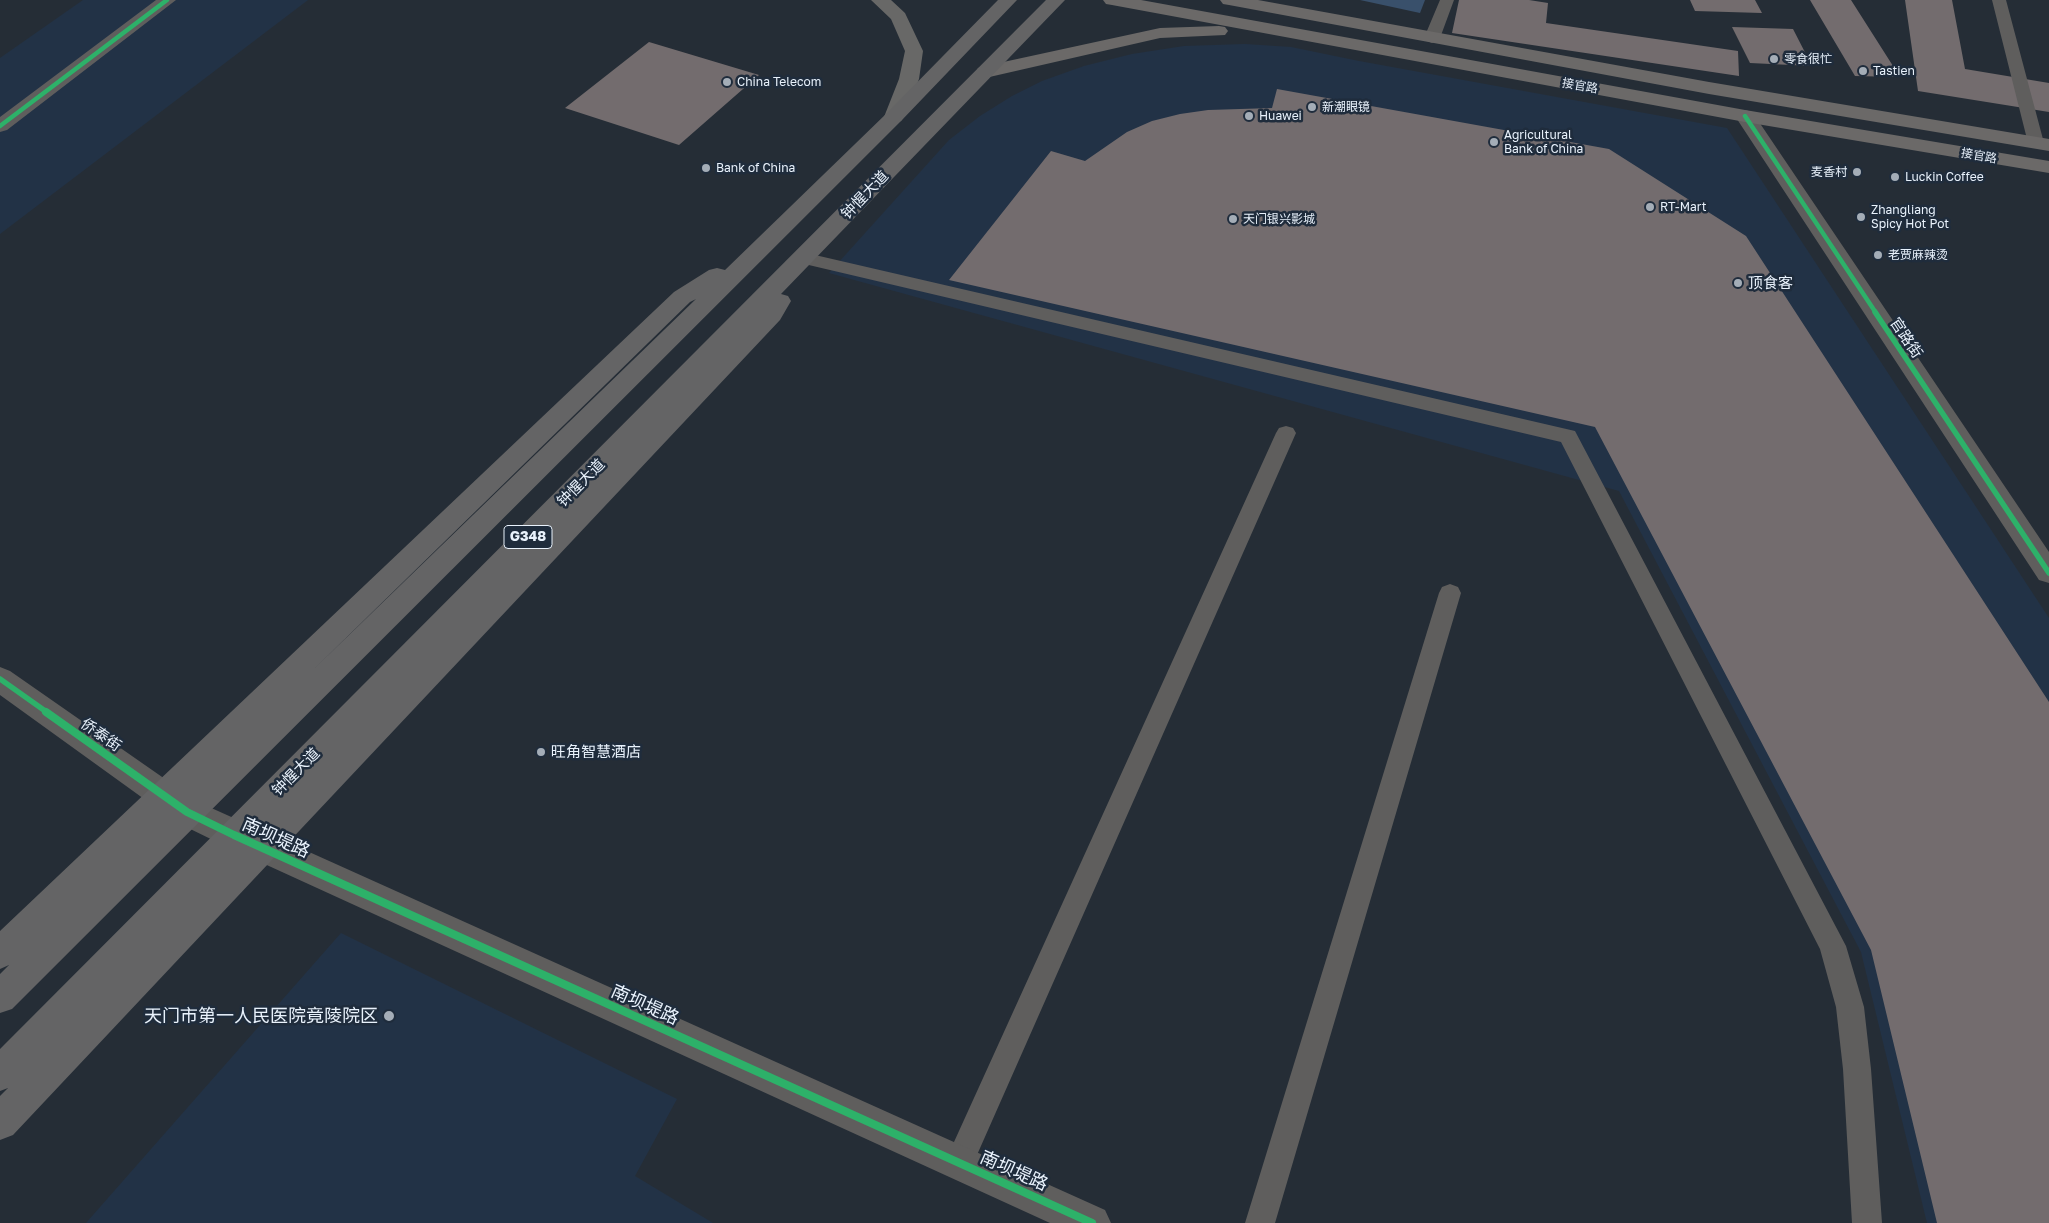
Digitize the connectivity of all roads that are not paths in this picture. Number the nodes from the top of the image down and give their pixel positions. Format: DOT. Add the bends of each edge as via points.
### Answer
graph roads {
  1 [pos="167,0"];
  2 [pos="880,0"];
  3 [pos="1008,0"];
  4 [pos="1056,0"];
  5 [pos="1112,0"];
  6 [pos="1229,0"];
  7 [pos="1268,0"];
  8 [pos="1447,0"];
  9 [pos="1999,0"];
  10 [pos="1292,12"];
  11 [pos="1283,31"];
  12 [pos="1432,38"];
  13 [pos="985,72"];
  14 [pos="1745,116"];
  15 [pos="894,117"];
  16 [pos="0,126"];
  17 [pos="2042,144"];
  18 [pos="2049,167"];
  19 [pos="802,258"];
  20 [pos="1286,433"];
  21 [pos="2049,573"];
  22 [pos="1450,593"];
  23 [pos="0,679"];
  24 [pos="175,803"];
  25 [pos="248,842"];
  26 [pos="0,953"];
  27 [pos="0,997"];
  28 [pos="0,1074"];
  29 [pos="0,1122"];
  30 [pos="959,1163"];
  31 [pos="1092,1223"];
  32 [pos="1260,1223"];
  33 [pos="1867,1223"];
  1 -- 16 [label="street"];
  2 -- 15 [label="main road" via="899,17 914,51 909,79"];
  3 -- 15 [label="highway"];
  4 -- 13 [label="highway, 钟惺大道"];
  5 -- 11 [label="main road, 接官路"];
  6 -- 10 [label="main road, 接官路"];
  7 -- 10 [label="main road"];
  8 -- 12 [label="lane"];
  9 -- 17 [label="lane"];
  10 -- 12 [label="main road, 接官路"];
  11 -- 13 [label="main road" via="1160,33"];
  11 -- 14 [label="main road, 接官路"];
  12 -- 17 [label="main road, 接官路"];
  13 -- 19 [label="highway, 钟惺大道"];
  14 -- 18 [label="main road, 接官路"];
  14 -- 21 [label="street, 官路街"];
  15 -- 24 [label="highway" via="763,246 682,297"];
  19 -- 25 [label="highway, 钟惺大道" via="772,315"];
  19 -- 33 [label="lane" via="1568,436 1833,946 1850,1007 1858,1068"];
  20 -- 30 [label="lane"];
  22 -- 32 [label="lane"];
  23 -- 24 [label="street, 侨泰街"];
  24 -- 25 [label="street, 南坝堤路"];
  24 -- 26 [label="highway"];
  24 -- 27 [label="highway"];
  25 -- 28 [label="highway"];
  25 -- 29 [label="highway"];
  25 -- 30 [label="street, 南坝堤路"];
  30 -- 31 [label="street, 南坝堤路"];
}
